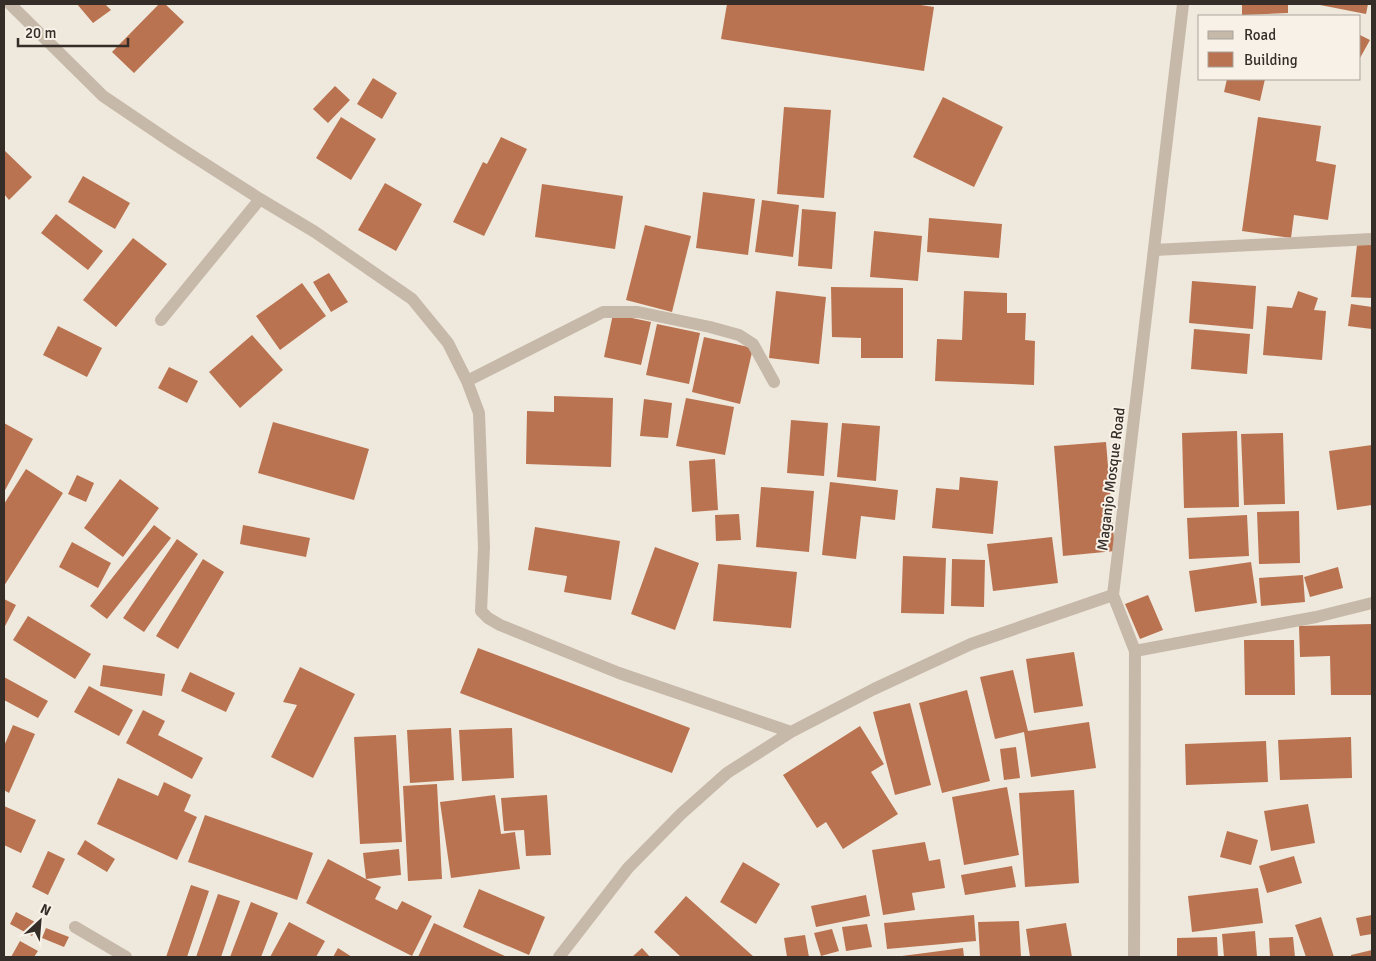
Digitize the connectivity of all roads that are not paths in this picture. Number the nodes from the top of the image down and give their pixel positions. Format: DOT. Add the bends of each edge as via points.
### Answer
graph roads {
  1 [pos="10,4"];
  2 [pos="1182,4"];
  3 [pos="260,199"];
  4 [pos="1372,239"];
  5 [pos="1154,250"];
  6 [pos="161,320"];
  7 [pos="467,381"];
  8 [pos="774,382"];
  9 [pos="1113,595"];
  10 [pos="1372,603"];
  11 [pos="1134,651"];
  12 [pos="791,732"];
  13 [pos="75,927"];
  14 [pos="126,957"];
  15 [pos="559,957"];
  16 [pos="1134,957"];
  1 -- 3 [label="street" via="103,96"];
  2 -- 5 [label="street, Maganjo Mosque Road"];
  3 -- 6 [label="street"];
  3 -- 7 [label="street" via="315,232 412,299 448,343"];
  4 -- 5 [label="street"];
  5 -- 9 [label="street, Maganjo Mosque Road"];
  7 -- 8 [label="street" via="603,312 638,312 739,335 753,344"];
  7 -- 12 [label="street" via="479,413 484,547 481,611 500,625 619,673"];
  9 -- 11 [label="street, Maganjo Mosque Road"];
  9 -- 12 [label="street" via="972,644"];
  10 -- 11 [label="street" via="1316,617"];
  11 -- 16 [label="street, Maganjo Mosque Road"];
  12 -- 15 [label="street" via="727,773 681,814 628,868"];
  13 -- 14 [label="street"];
}
